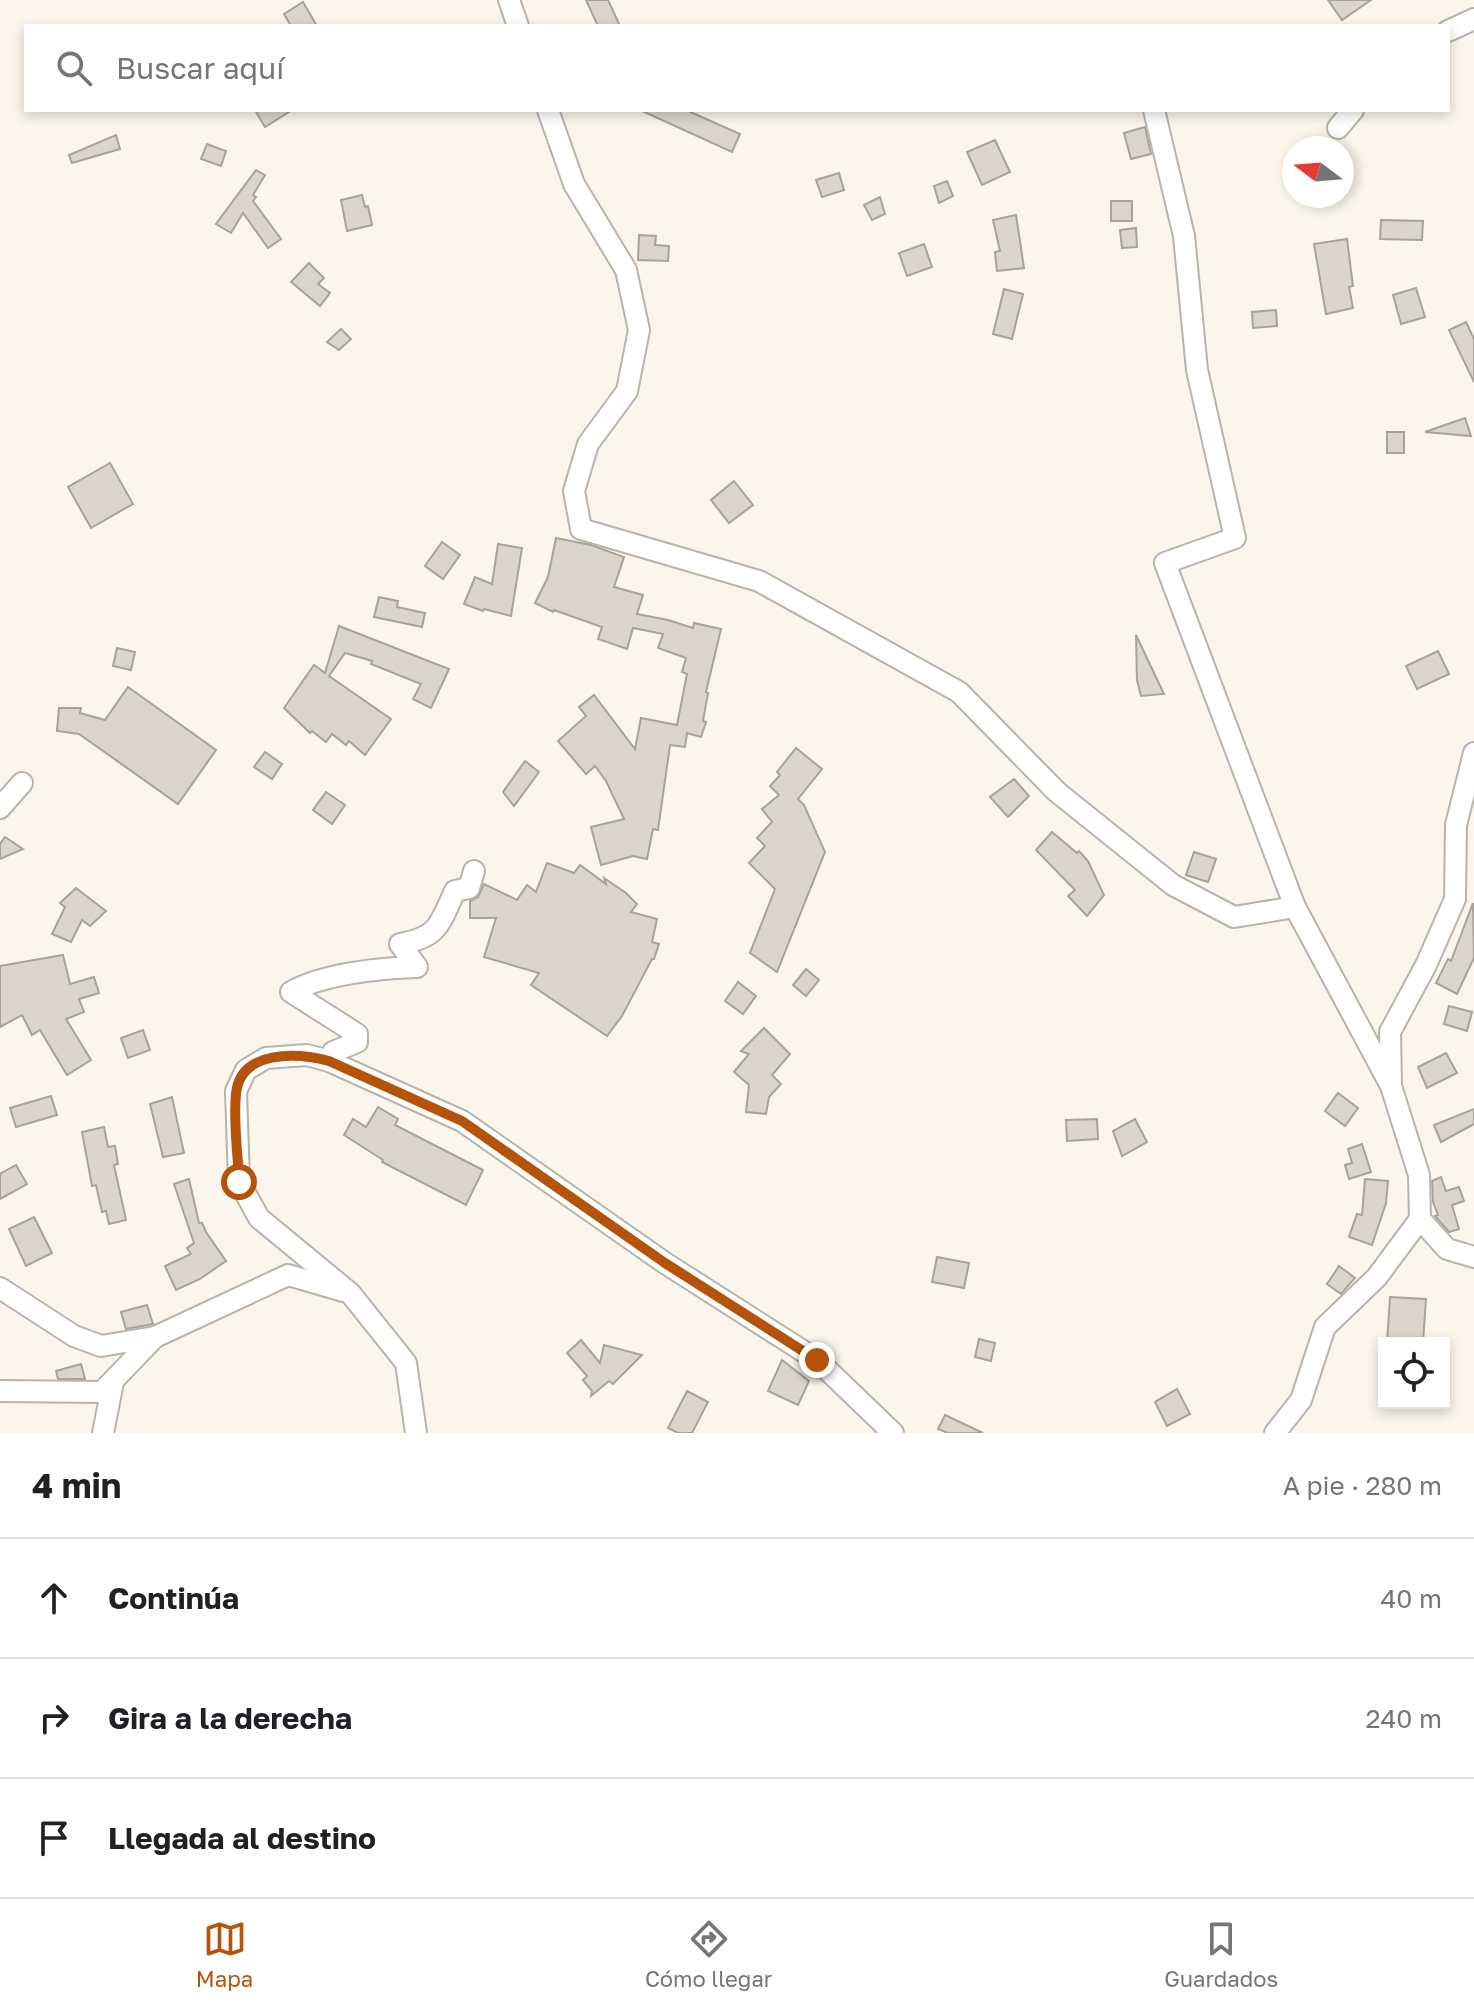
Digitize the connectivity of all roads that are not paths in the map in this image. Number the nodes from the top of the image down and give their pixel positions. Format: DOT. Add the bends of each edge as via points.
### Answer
graph roads {
  1 [pos="509,0"];
  2 [pos="1474,19"];
  3 [pos="517,24"];
  4 [pos="1450,30"];
  5 [pos="549,112"];
  6 [pos="1154,112"];
  7 [pos="1351,112"];
  8 [pos="1338,128"];
  9 [pos="1474,753"];
  10 [pos="22,783"];
  11 [pos="0,808"];
  12 [pos="474,871"];
  13 [pos="1295,907"];
  14 [pos="329,1061"];
  15 [pos="1391,1086"];
  16 [pos="1420,1219"];
  17 [pos="1474,1257"];
  18 [pos="0,1288"];
  19 [pos="350,1293"];
  20 [pos="155,1337"];
  21 [pos="113,1382"];
  22 [pos="0,1391"];
  23 [pos="1279,1431"];
  24 [pos="103,1433"];
  25 [pos="416,1433"];
  26 [pos="893,1433"];
  1 -- 3 [label="street"];
  2 -- 4 [label="street"];
  5 -- 13 [label="street" via="574,184 626,270 639,330 627,391 588,444 574,491 581,529 759,581 959,692 1057,792 1173,885 1234,917"];
  6 -- 13 [label="street" via="1184,236 1197,370 1235,538 1165,563"];
  7 -- 8 [label="street"];
  9 -- 15 [label="street" via="1456,825 1455,899 1390,1032"];
  10 -- 11 [label="street"];
  12 -- 14 [label="street" via="469,888 455,891 436,932 400,944 417,967 307,983 291,992 357,1034 357,1042 333,1052"];
  13 -- 15 [label="street"];
  14 -- 19 [label="street" via="307,1055 266,1058 246,1070 236,1091 239,1182 259,1218"];
  14 -- 26 [label="street" via="462,1121 665,1263 817,1360"];
  15 -- 16 [label="street" via="1419,1175"];
  16 -- 17 [label="street" via="1447,1249"];
  16 -- 23 [label="street" via="1377,1277 1325,1327 1301,1400"];
  18 -- 20 [label="street" via="74,1336 101,1346"];
  19 -- 20 [label="street" via="288,1275"];
  19 -- 25 [label="street" via="406,1363"];
  20 -- 21 [label="street"];
  21 -- 22 [label="street" via="102,1392"];
  21 -- 24 [label="street"];
}
